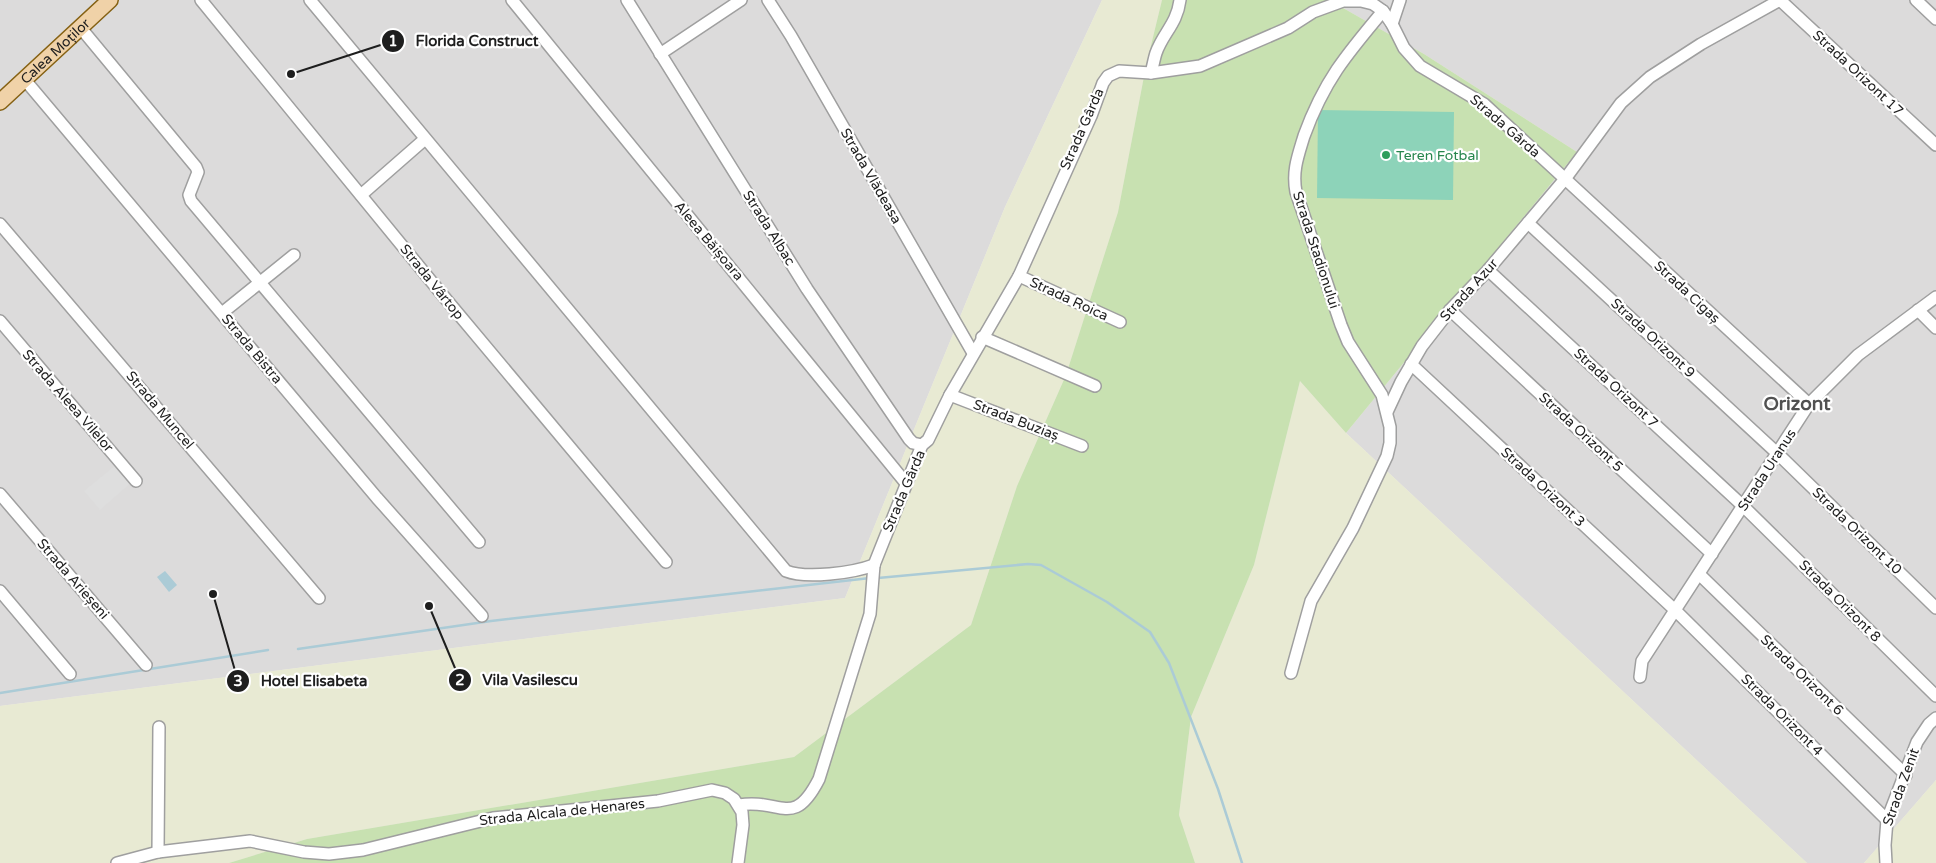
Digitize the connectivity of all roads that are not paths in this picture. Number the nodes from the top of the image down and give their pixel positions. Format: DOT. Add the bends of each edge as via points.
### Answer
graph roads {
  1 [pos="110,0"];
  2 [pos="201,0"];
  3 [pos="310,0"];
  4 [pos="512,0"];
  5 [pos="627,0"];
  6 [pos="741,0"];
  7 [pos="768,0"];
  8 [pos="1180,0"];
  9 [pos="1400,0"];
  10 [pos="1780,0"];
  11 [pos="1916,0"];
  12 [pos="1382,6"];
  13 [pos="1936,19"];
  14 [pos="1392,24"];
  15 [pos="80,27"];
  16 [pos="660,54"];
  17 [pos="1152,73"];
  18 [pos="25,80"];
  19 [pos="0,102"];
  20 [pos="425,139"];
  21 [pos="1936,145"];
  22 [pos="1565,180"];
  23 [pos="361,195"];
  24 [pos="1528,223"];
  25 [pos="0,224"];
  26 [pos="294,254"];
  27 [pos="1488,270"];
  28 [pos="1019,276"];
  29 [pos="260,282"];
  30 [pos="1936,297"];
  31 [pos="1450,310"];
  32 [pos="1918,310"];
  33 [pos="222,313"];
  34 [pos="0,321"];
  35 [pos="1120,322"];
  36 [pos="1936,328"];
  37 [pos="982,337"];
  38 [pos="973,353"];
  39 [pos="1411,364"];
  40 [pos="1095,386"];
  41 [pos="950,395"];
  42 [pos="1809,404"];
  43 [pos="1387,412"];
  44 [pos="922,445"];
  45 [pos="1082,446"];
  46 [pos="1777,453"];
  47 [pos="136,481"];
  48 [pos="905,482"];
  49 [pos="0,494"];
  50 [pos="1743,506"];
  51 [pos="479,542"];
  52 [pos="1712,554"];
  53 [pos="666,562"];
  54 [pos="874,568"];
  55 [pos="1699,574"];
  56 [pos="0,591"];
  57 [pos="319,598"];
  58 [pos="1936,608"];
  59 [pos="1676,611"];
  60 [pos="482,616"];
  61 [pos="146,664"];
  62 [pos="1291,673"];
  63 [pos="70,674"];
  64 [pos="1640,677"];
  65 [pos="1936,696"];
  66 [pos="1936,718"];
  67 [pos="159,728"];
  68 [pos="1906,775"];
  69 [pos="739,805"];
  70 [pos="1887,820"];
  71 [pos="158,852"];
  72 [pos="117,863"];
  73 [pos="738,863"];
  74 [pos="1886,863"];
  1 -- 15 [label="main road, Calea Moților"];
  2 -- 23 [label="street, Strada Vârtop"];
  3 -- 20 [label="street"];
  4 -- 48 [label="street, Aleea Băișoara"];
  5 -- 16 [label="street, Strada Albac"];
  6 -- 16 [label="street"];
  7 -- 38 [label="street, Strada Vlădeasa"];
  8 -- 17 [label="street" via="1173,26 1156,53"];
  9 -- 14 [label="street"];
  10 -- 21 [label="street, Strada Orizont 17"];
  10 -- 22 [label="street, Strada Azur" via="1700,44 1636,88 1621,102"];
  11 -- 13 [label="street"];
  12 -- 14 [label="street, Strada Gârda"];
  12 -- 17 [label="street, Strada Gârda" via="1361,1 1328,5 1288,28 1200,66"];
  12 -- 43 [label="street, Strada Stadionului" via="1332,74 1316,105 1294,172 1296,192 1341,325 1348,342 1382,395"];
  14 -- 22 [label="street, Strada Gârda" via="1404,48 1420,66 1484,104"];
  15 -- 18 [label="main road, Calea Moților"];
  15 -- 29 [label="street" via="196,167 198,172 189,195 191,201"];
  16 -- 44 [label="street, Strada Albac" via="807,289 909,439"];
  17 -- 28 [label="street, Strada Gârda" via="1120,71 1108,76 1103,83"];
  18 -- 19 [label="main road, Calea Moților"];
  18 -- 33 [label="street, Strada Bistra"];
  20 -- 23 [label="street"];
  20 -- 54 [label="street" via="786,571 803,575"];
  22 -- 24 [label="street, Strada Azur"];
  22 -- 42 [label="street, Strada Cigaș"];
  23 -- 53 [label="street, Strada Vârtop"];
  24 -- 27 [label="street, Strada Azur"];
  24 -- 46 [label="street, Strada Orizont 9"];
  25 -- 57 [label="street, Strada Muncel"];
  26 -- 29 [label="street"];
  27 -- 31 [label="street, Strada Azur"];
  27 -- 50 [label="street, Strada Orizont 7"];
  28 -- 35 [label="street, Strada Roica"];
  28 -- 37 [label="street, Strada Gârda"];
  29 -- 33 [label="street"];
  29 -- 51 [label="street"];
  30 -- 32 [label="street, Strada Uranus"];
  31 -- 39 [label="street, Strada Azur"];
  31 -- 52 [label="street, Strada Orizont 5"];
  32 -- 36 [label="street"];
  32 -- 42 [label="street, Strada Uranus" via="1854,359"];
  33 -- 60 [label="street, Strada Bistra"];
  34 -- 47 [label="street, Strada Aleea Vilelor"];
  37 -- 38 [label="street, Strada Gârda"];
  37 -- 40 [label="street"];
  38 -- 41 [label="street, Strada Gârda"];
  39 -- 43 [label="street, Strada Azur"];
  39 -- 59 [label="street, Strada Orizont 3"];
  41 -- 44 [label="street, Strada Gârda" via="932,434"];
  41 -- 45 [label="street, Strada Buziaș"];
  42 -- 46 [label="street, Strada Uranus"];
  43 -- 62 [label="street" via="1390,443 1387,456 1353,528 1311,602"];
  44 -- 48 [label="street, Strada Gârda"];
  46 -- 50 [label="street, Strada Uranus"];
  46 -- 58 [label="street, Strada Orizont 10"];
  48 -- 54 [label="street, Strada Gârda"];
  49 -- 61 [label="street, Strada Arieșeni"];
  50 -- 52 [label="street, Strada Uranus"];
  50 -- 65 [label="street, Strada Orizont 8"];
  52 -- 55 [label="street, Strada Uranus"];
  54 -- 69 [label="street, Strada Gârda" via="870,614 819,779 809,799 788,810 750,803"];
  55 -- 59 [label="street, Strada Uranus"];
  55 -- 68 [label="street, Strada Orizont 6"];
  56 -- 63 [label="street"];
  59 -- 64 [label="street, Strada Uranus" via="1642,660"];
  59 -- 70 [label="street, Strada Orizont 4"];
  66 -- 68 [label="street, Strada Zenit" via="1921,734"];
  67 -- 71 [label="street"];
  68 -- 70 [label="street, Strada Zenit"];
  69 -- 71 [label="street, Strada Alcala de Henares" via="725,793 712,790 658,801 493,818 363,850 329,854 250,841"];
  69 -- 73 [label="street" via="743,825"];
  70 -- 74 [label="street, Strada Zenit"];
  71 -- 72 [label="street, Strada Alcala de Henares"];
}
